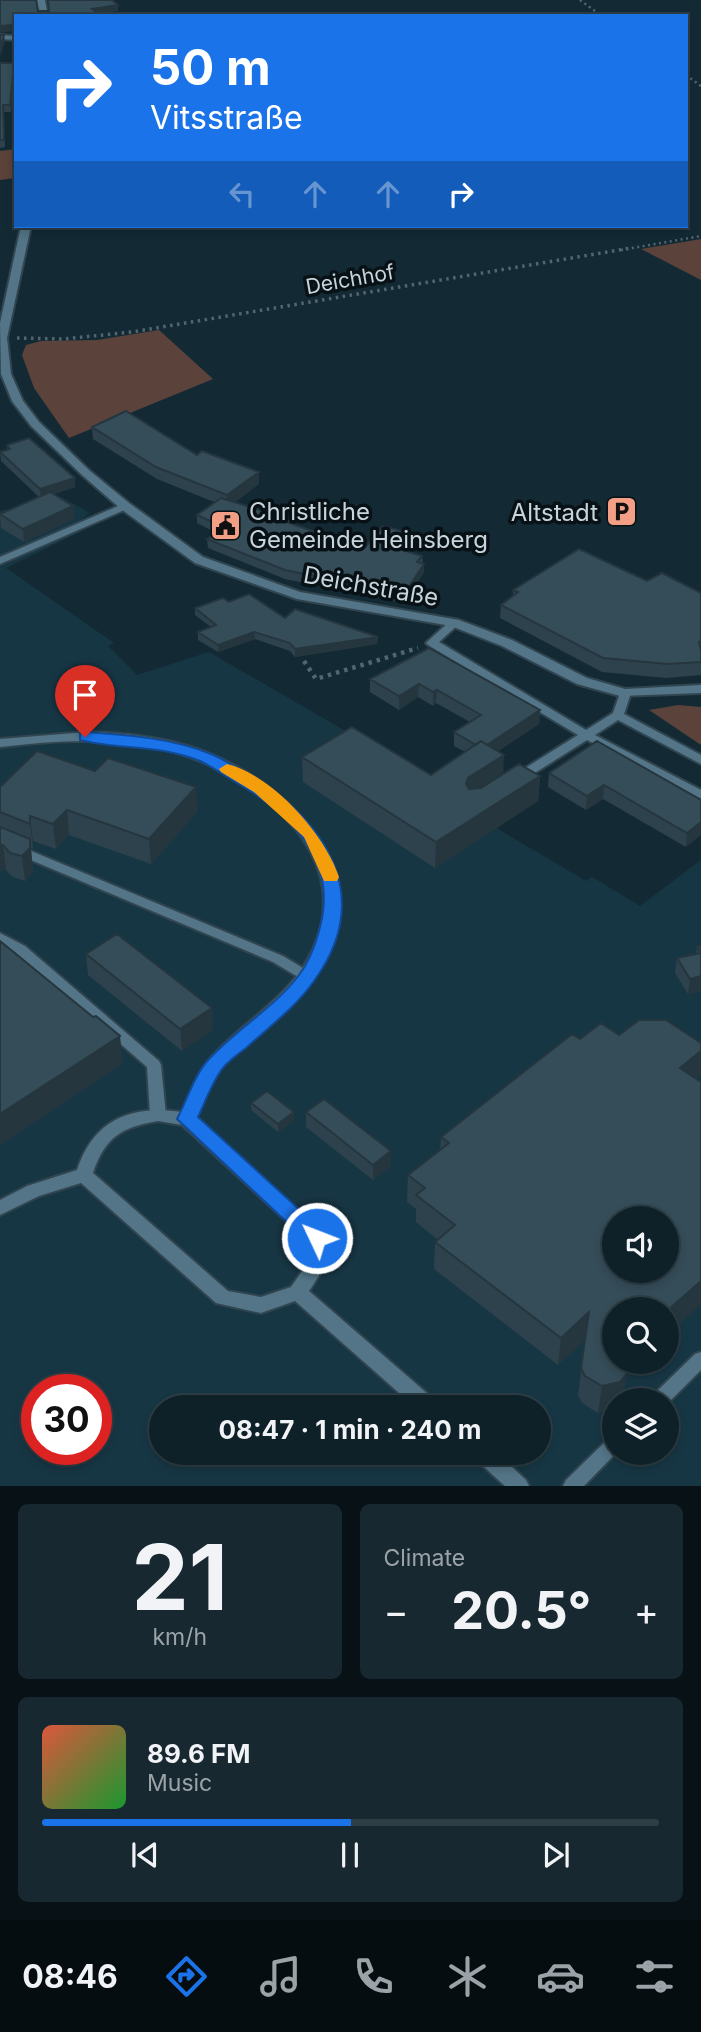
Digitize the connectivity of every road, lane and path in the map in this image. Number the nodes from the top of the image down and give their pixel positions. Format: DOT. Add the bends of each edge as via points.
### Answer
graph roads {
  1 [pos="580,0"];
  2 [pos="599,14"];
  3 [pos="26,228"];
  4 [pos="701,236"];
  5 [pos="1,338"];
  6 [pos="125,506"];
  7 [pos="0,561"];
  8 [pos="454,623"];
  9 [pos="432,643"];
  10 [pos="304,661"];
  11 [pos="701,690"];
  12 [pos="625,693"];
  13 [pos="618,715"];
  14 [pos="586,735"];
  15 [pos="0,743"];
  16 [pos="701,760"];
  17 [pos="507,786"];
  18 [pos="701,795"];
  19 [pos="0,842"];
  20 [pos="0,938"];
  21 [pos="308,977"];
  22 [pos="158,1115"];
  23 [pos="187,1119"];
  24 [pos="84,1175"];
  25 [pos="0,1208"];
  26 [pos="298,1292"];
  27 [pos="701,1359"];
  28 [pos="671,1388"];
  29 [pos="415,1395"];
  30 [pos="602,1456"];
  31 [pos="496,1465"];
  32 [pos="519,1486"];
  33 [pos="572,1486"];
  1 -- 2 [label="path"];
  3 -- 5 [label="street, Deichstraße"];
  4 -- 5 [label="path, Deichhof" via="132,332 63,339"];
  5 -- 6 [label="street, Deichstraße" via="6,374 18,401 35,424"];
  6 -- 7 [label="lane"];
  6 -- 8 [label="street, Deichstraße" via="199,560 257,583 297,595"];
  8 -- 9 [label="lane"];
  8 -- 12 [label="street, Deichstraße" via="507,643 582,681"];
  9 -- 10 [label="path" via="316,679"];
  9 -- 14 [label="lane"];
  11 -- 12 [label="street, Deichstraße"];
  12 -- 13 [label="lane"];
  13 -- 14 [label="lane"];
  13 -- 16 [label="lane"];
  14 -- 17 [label="lane"];
  14 -- 18 [label="lane"];
  15 -- 21 [label="street" via="63,737 146,742 206,758 260,789 310,834 333,885 333,913"];
  19 -- 21 [label="lane" via="278,959"];
  20 -- 22 [label="lane" via="20,949 154,1065"];
  21 -- 23 [label="street" via="215,1064"];
  22 -- 23 [label="street"];
  22 -- 24 [label="street" via="114,1127 90,1155"];
  23 -- 26 [label="street" via="317,1238 316,1266"];
  24 -- 25 [label="street" via="33,1191"];
  24 -- 26 [label="street" via="223,1298 261,1305"];
  26 -- 29 [label="street"];
  27 -- 28 [label="lane"];
  30 -- 33 [label="lane"];
  31 -- 32 [label="street"];
}
